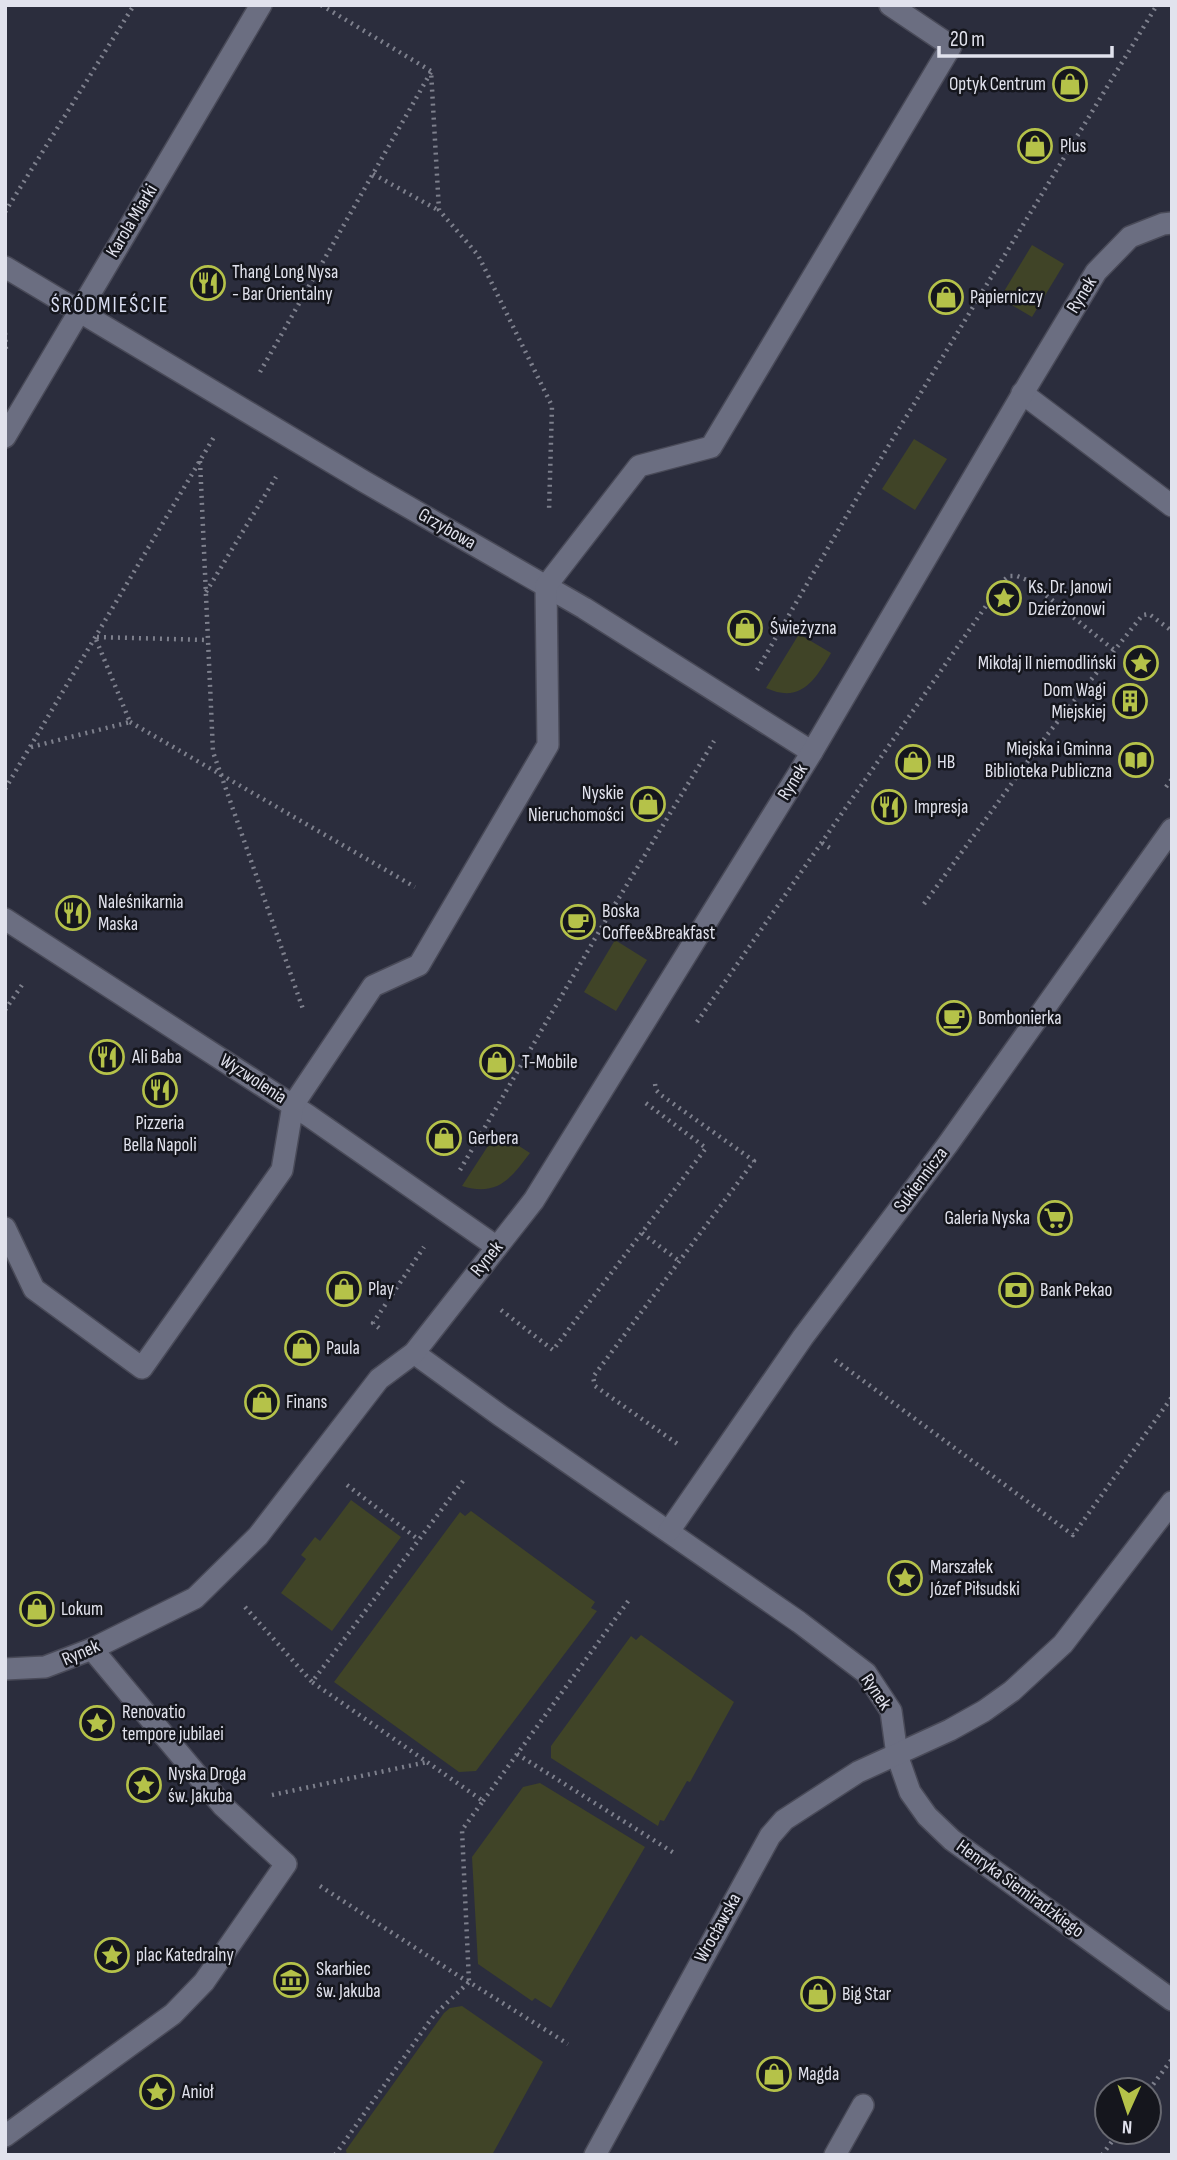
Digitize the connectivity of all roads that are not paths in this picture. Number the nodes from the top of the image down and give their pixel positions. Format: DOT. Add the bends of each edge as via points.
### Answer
graph roads {
  1 [pos="261,5"];
  2 [pos="890,5"];
  3 [pos="1172,223"];
  4 [pos="5,267"];
  5 [pos="79,310"];
  6 [pos="1022,393"];
  7 [pos="5,437"];
  8 [pos="1172,506"];
  9 [pos="546,586"];
  10 [pos="812,752"];
  11 [pos="1172,829"];
  12 [pos="5,919"];
  13 [pos="293,1105"];
  14 [pos="5,1228"];
  15 [pos="497,1247"];
  16 [pos="414,1353"];
  17 [pos="1172,1502"];
  18 [pos="669,1531"];
  19 [pos="92,1650"];
  20 [pos="5,1669"];
  21 [pos="897,1755"];
  22 [pos="1172,2000"];
  23 [pos="863,2105"];
  24 [pos="5,2136"];
  25 [pos="595,2155"];
  26 [pos="835,2155"];
  1 -- 5 [label="street, Karola Miarki"];
  2 -- 9 [label="street" via="951,46 711,447 639,466"];
  3 -- 6 [label="street, Rynek" via="1130,237 1096,272"];
  4 -- 5 [label="street, Grzybowa"];
  5 -- 7 [label="street, Karola Miarki"];
  5 -- 9 [label="street, Grzybowa"];
  6 -- 8 [label="street"];
  6 -- 10 [label="street, Rynek"];
  9 -- 10 [label="street, Grzybowa"];
  9 -- 13 [label="street" via="548,745 419,965 373,986"];
  10 -- 15 [label="street, Rynek" via="534,1200"];
  11 -- 18 [label="street, Sukiennicza" via="948,1144 803,1337"];
  12 -- 13 [label="street, Wyzwolenia"];
  13 -- 14 [label="street" via="282,1170 142,1368 34,1289"];
  13 -- 15 [label="street, Wyzwolenia"];
  15 -- 16 [label="street, Rynek"];
  16 -- 18 [label="street, Rynek"];
  16 -- 19 [label="street, Rynek" via="379,1379 258,1536 195,1598"];
  17 -- 21 [label="street" via="1088,1614 1038,1669 984,1711"];
  18 -- 21 [label="street, Rynek" via="866,1672 891,1711"];
  19 -- 20 [label="street, Rynek" via="45,1667"];
  19 -- 24 [label="street" via="223,1806 286,1864 204,1982 173,2014"];
  21 -- 22 [label="street, Henryka Siemiradzkiego" via="910,1792 952,1840"];
  21 -- 25 [label="street, Wrocławska" via="858,1772 784,1819 770,1836"];
  23 -- 26 [label="street"];
}
